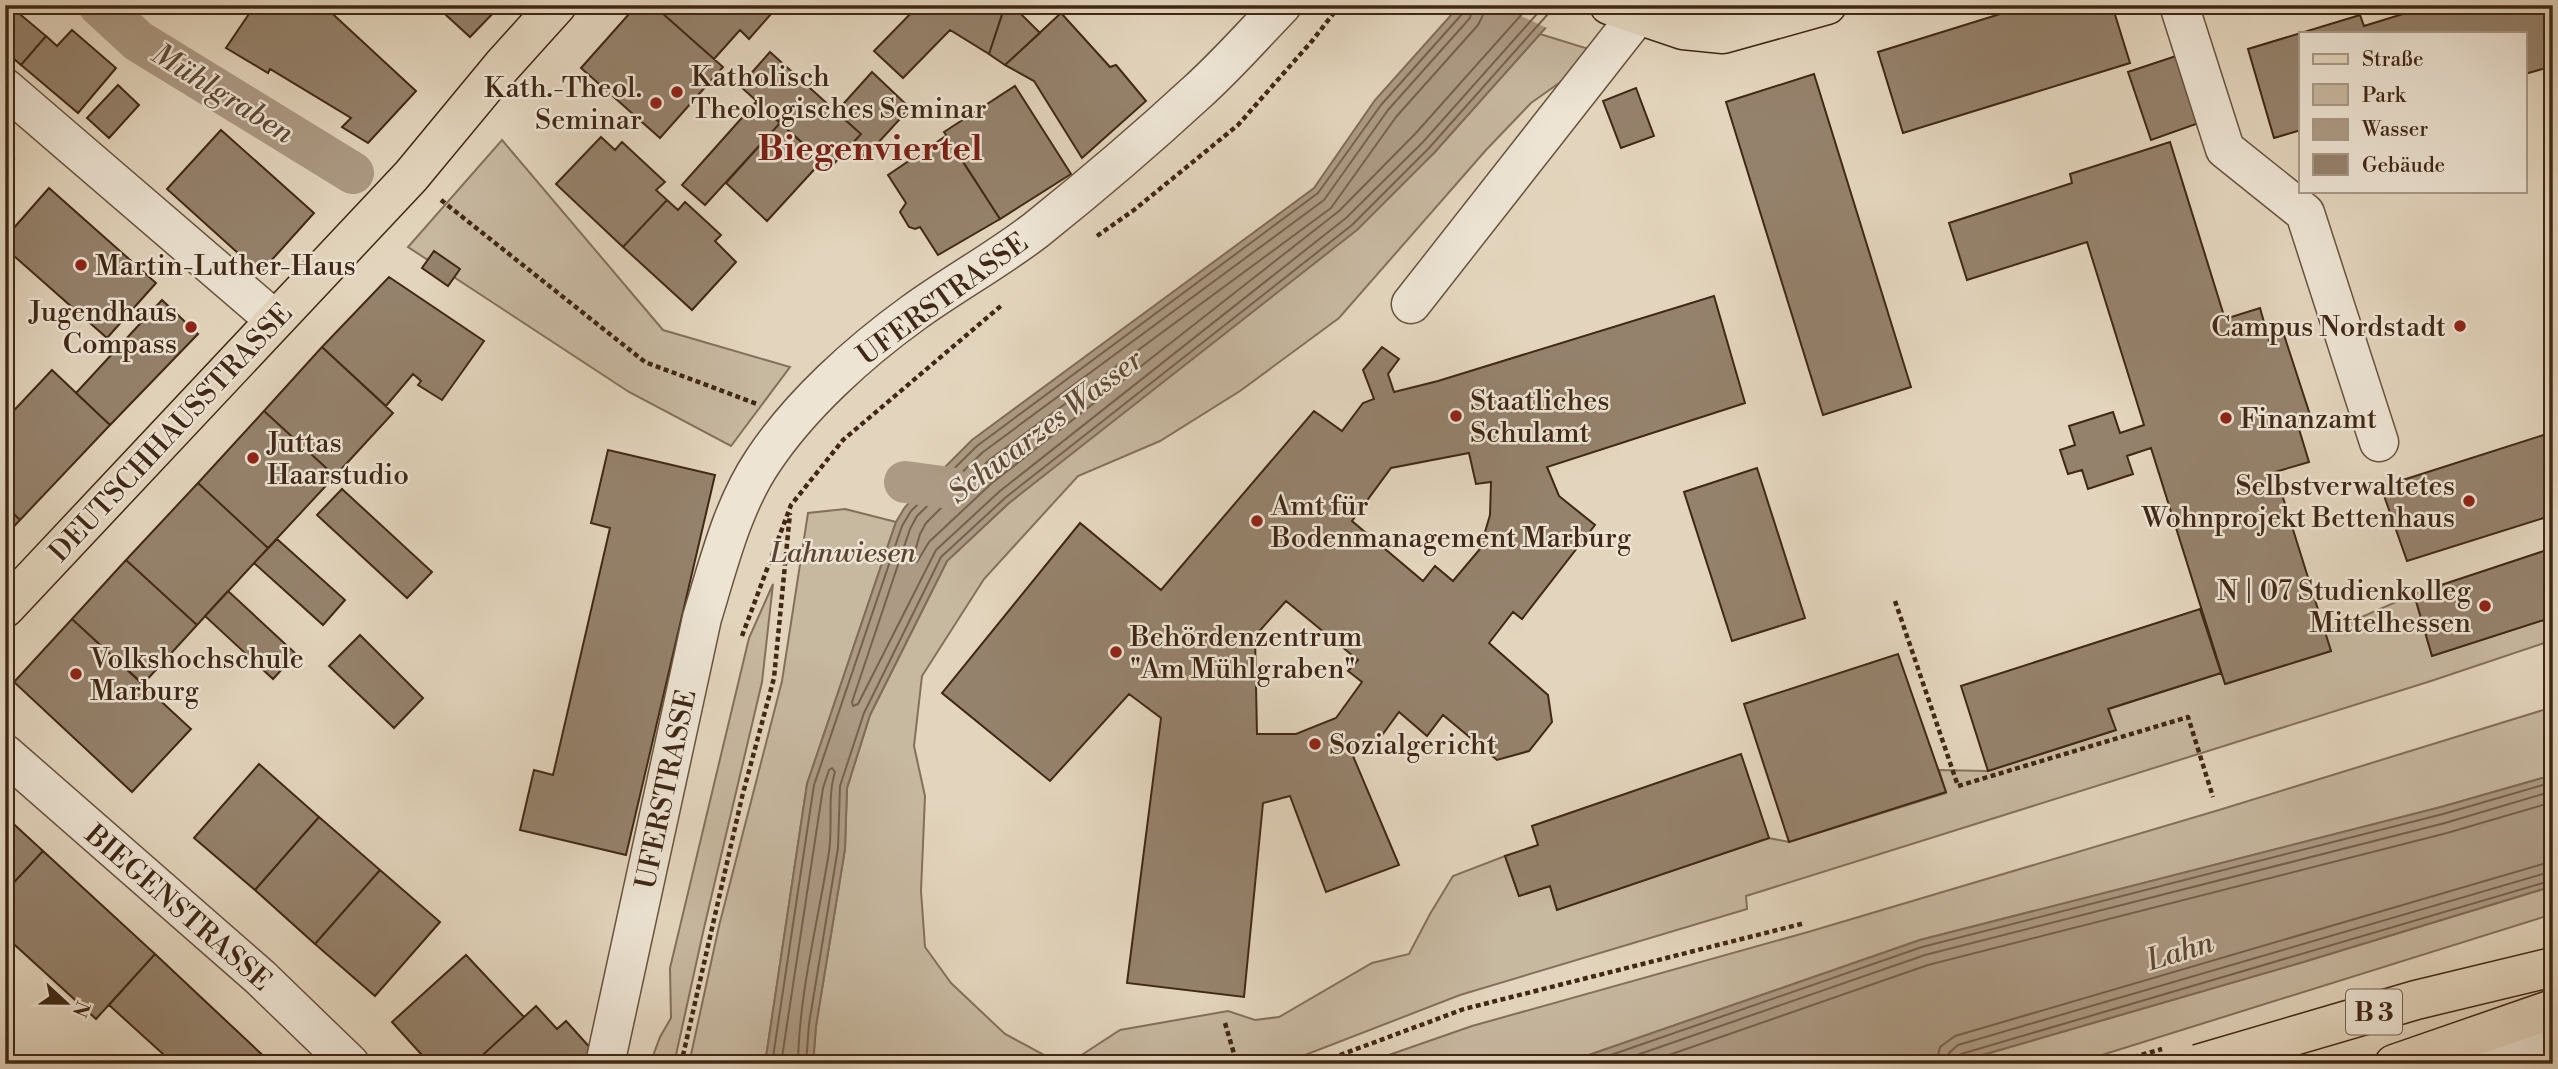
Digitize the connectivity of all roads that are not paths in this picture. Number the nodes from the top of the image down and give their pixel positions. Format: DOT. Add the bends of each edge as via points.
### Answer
graph roads {
  1 [pos="557,5"];
  2 [pos="1282,5"];
  3 [pos="1828,5"];
  4 [pos="2179,5"];
  5 [pos="1623,11"];
  6 [pos="5,88"];
  7 [pos="1410,304"];
  8 [pos="275,320"];
  9 [pos="2379,442"];
  10 [pos="5,608"];
  11 [pos="5,754"];
  12 [pos="2553,967"];
  13 [pos="2553,1009"];
  14 [pos="2553,1041"];
  15 [pos="350,1064"];
  16 [pos="605,1064"];
  17 [pos="2198,1064"];
  18 [pos="2394,1064"];
  19 [pos="2488,1064"];
  1 -- 8 [label="main road, DEUTSCHHAUSSTRASSE" via="411,176"];
  2 -- 16 [label="street, UFERSTRASSE" via="1199,91 1125,157 1034,231 861,354 795,419 762,462 721,555 702,618"];
  3 -- 5 [label="main road" via="1723,34 1683,30"];
  4 -- 9 [label="street" via="2224,149 2305,213"];
  5 -- 7 [label="street"];
  6 -- 8 [label="street"];
  8 -- 10 [label="main road, DEUTSCHHAUSSTRASSE"];
  11 -- 15 [label="street, BIEGENSTRASSE" via="260,977"];
  12 -- 17 [label="main road, B 3, bridge" via="2416,1000"];
  13 -- 18 [label="main road, B 3"];
  14 -- 19 [label="street"];
}
